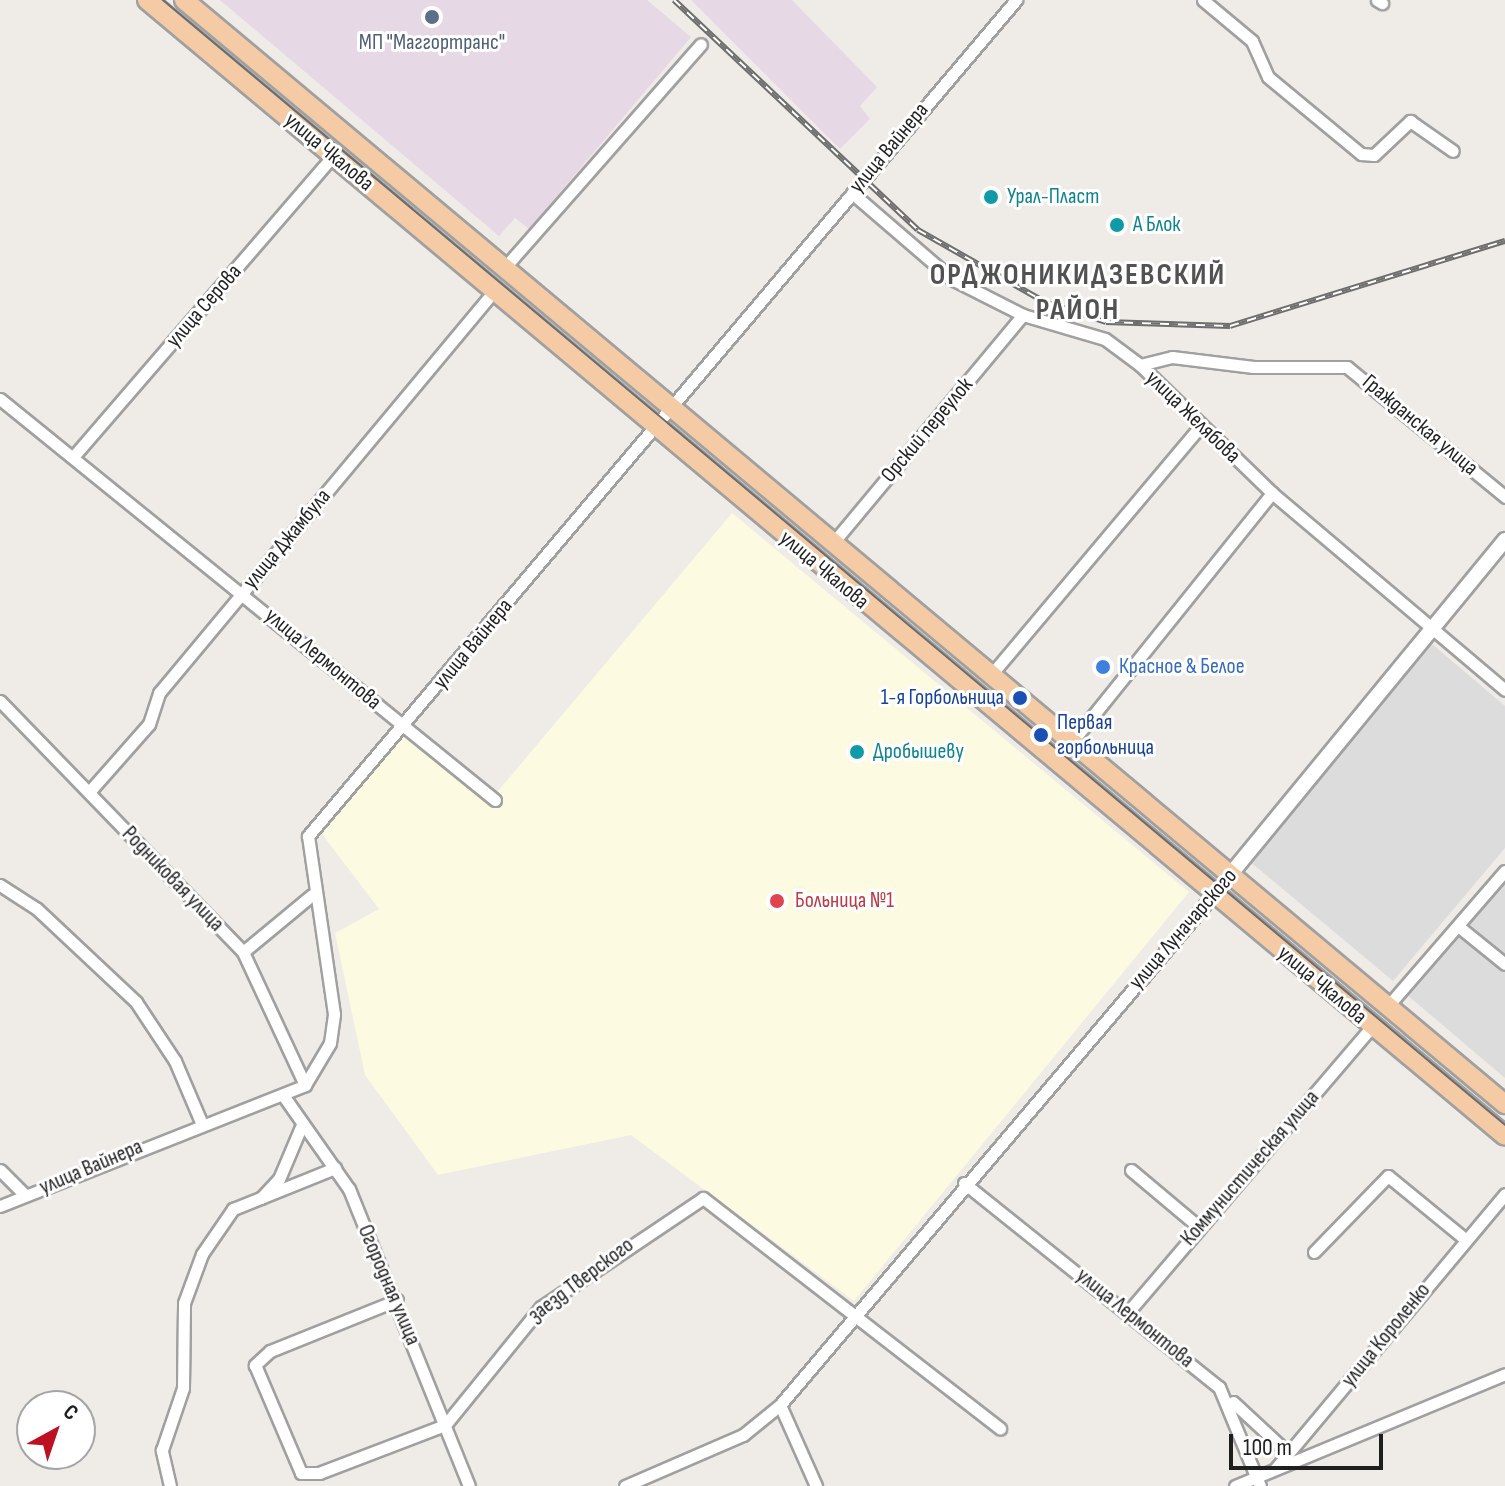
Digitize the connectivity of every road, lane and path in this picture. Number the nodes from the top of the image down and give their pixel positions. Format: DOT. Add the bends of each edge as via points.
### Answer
graph roads {
  1 [pos="147,0"];
  2 [pos="184,0"];
  3 [pos="1016,0"];
  4 [pos="1203,0"];
  5 [pos="701,44"];
  6 [pos="1453,151"];
  7 [pos="334,155"];
  8 [pos="852,193"];
  9 [pos="506,266"];
  10 [pos="494,291"];
  11 [pos="1023,315"];
  12 [pos="1140,365"];
  13 [pos="0,399"];
  14 [pos="672,408"];
  15 [pos="1200,427"];
  16 [pos="655,428"];
  17 [pos="73,457"];
  18 [pos="1272,493"];
  19 [pos="1505,497"];
  20 [pos="1505,540"];
  21 [pos="832,544"];
  22 [pos="243,592"];
  23 [pos="1432,629"];
  24 [pos="990,676"];
  25 [pos="1505,690"];
  26 [pos="0,701"];
  27 [pos="404,726"];
  28 [pos="1071,743"];
  29 [pos="89,792"];
  30 [pos="495,800"];
  31 [pos="1505,871"];
  32 [pos="1229,876"];
  33 [pos="0,885"];
  34 [pos="312,895"];
  35 [pos="1213,895"];
  36 [pos="1458,926"];
  37 [pos="243,952"];
  38 [pos="1505,964"];
  39 [pos="1387,1007"];
  40 [pos="1372,1026"];
  41 [pos="305,1085"];
  42 [pos="285,1098"];
  43 [pos="1505,1104"];
  44 [pos="201,1122"];
  45 [pos="301,1127"];
  46 [pos="1505,1136"];
  47 [pos="335,1168"];
  48 [pos="0,1170"];
  49 [pos="1131,1170"];
  50 [pos="964,1183"];
  51 [pos="1505,1194"];
  52 [pos="25,1195"];
  53 [pos="258,1200"];
  54 [pos="0,1206"];
  55 [pos="1199,1227"];
  56 [pos="1465,1239"];
  57 [pos="1314,1252"];
  58 [pos="397,1300"];
  59 [pos="1129,1311"];
  60 [pos="856,1315"];
  61 [pos="1505,1374"];
  62 [pos="1227,1396"];
  63 [pos="780,1405"];
  64 [pos="445,1425"];
  65 [pos="1000,1428"];
  66 [pos="1288,1453"];
  67 [pos="1276,1468"];
  68 [pos="1258,1482"];
  69 [pos="170,1486"];
  70 [pos="469,1486"];
  71 [pos="625,1486"];
  72 [pos="816,1486"];
  73 [pos="1235,1486"];
  1 -- 7 [label="main road, улица Чкалова"];
  2 -- 9 [label="main road, улица Чкалова"];
  3 -- 8 [label="street, улица Вайнера"];
  4 -- 6 [label="street" via="1252,41 1268,77 1361,154 1374,155 1410,121"];
  5 -- 9 [label="street"];
  7 -- 10 [label="main road, улица Чкалова"];
  7 -- 17 [label="street, улица Серова"];
  8 -- 11 [label="street, улица Желябова" via="952,279"];
  8 -- 14 [label="street, улица Вайнера"];
  9 -- 14 [label="main road, улица Чкалова"];
  10 -- 16 [label="main road, улица Чкалова"];
  10 -- 22 [label="street, улица Джамбула"];
  11 -- 12 [label="street, улица Желябова" via="1105,339"];
  11 -- 21 [label="street, Орский переулок"];
  12 -- 15 [label="street, улица Желябова"];
  12 -- 19 [label="street, Гражданская улица" via="1172,357 1347,367"];
  13 -- 17 [label="street, улица Лермонтова"];
  14 -- 16 [label="street, улица Вайнера"];
  14 -- 21 [label="main road, улица Чкалова"];
  15 -- 18 [label="street, улица Желябова"];
  15 -- 24 [label="street"];
  16 -- 27 [label="street, улица Вайнера"];
  16 -- 35 [label="main road, улица Чкалова"];
  17 -- 22 [label="street, улица Лермонтова"];
  18 -- 23 [label="street, улица Желябова"];
  18 -- 28 [label="street"];
  20 -- 23 [label="street, улица Луначарского"];
  21 -- 24 [label="main road, улица Чкалова"];
  22 -- 27 [label="street, улица Лермонтова"];
  22 -- 29 [label="street, улица Джамбула" via="159,693 149,724"];
  23 -- 25 [label="street, улица Желябова"];
  23 -- 32 [label="street, улица Луначарского"];
  24 -- 28 [label="main road, улица Чкалова"];
  26 -- 29 [label="street, Родниковая улица"];
  27 -- 30 [label="street, улица Лермонтова"];
  27 -- 34 [label="street, улица Вайнера" via="308,836"];
  28 -- 32 [label="main road, улица Чкалова"];
  29 -- 37 [label="street, Родниковая улица"];
  31 -- 36 [label="street"];
  32 -- 35 [label="main road, улица Луначарского"];
  32 -- 39 [label="main road, улица Чкалова"];
  33 -- 44 [label="street" via="37,909 136,1002 175,1061"];
  34 -- 37 [label="street"];
  34 -- 41 [label="street, улица Вайнера" via="332,970 334,1014 326,1053"];
  35 -- 40 [label="main road, улица Чкалова"];
  35 -- 50 [label="street, улица Луначарского"];
  36 -- 38 [label="street"];
  36 -- 39 [label="street"];
  37 -- 41 [label="street, Родниковая улица"];
  39 -- 43 [label="main road, улица Чкалова"];
  40 -- 46 [label="main road, улица Чкалова"];
  40 -- 55 [label="street, Коммунистическая улица"];
  41 -- 42 [label="street, улица Вайнера"];
  42 -- 44 [label="street, улица Вайнера"];
  42 -- 45 [label="street, Огородная улица"];
  44 -- 52 [label="street, улица Вайнера"];
  45 -- 47 [label="street, Огородная улица"];
  45 -- 53 [label="street" via="279,1179"];
  47 -- 53 [label="street"];
  47 -- 58 [label="street, Огородная улица"];
  48 -- 52 [label="street"];
  49 -- 55 [label="street"];
  50 -- 59 [label="street, улица Лермонтова"];
  50 -- 60 [label="street, улица Луначарского"];
  51 -- 56 [label="street, улица Короленко"];
  52 -- 54 [label="street, улица Вайнера"];
  53 -- 69 [label="street" via="222,1222 192,1278 183,1388 162,1450"];
  55 -- 59 [label="street, Коммунистическая улица"];
  56 -- 57 [label="street" via="1388,1176"];
  56 -- 66 [label="street, улица Короленко"];
  58 -- 64 [label="street, Огородная улица"];
  58 -- 64 [label="street" via="270,1351 255,1365 260,1384 289,1457 309,1476"];
  59 -- 62 [label="street, улица Лермонтова"];
  60 -- 63 [label="street, улица Луначарского"];
  60 -- 64 [label="street, заезд Тверского" via="719,1205 694,1199 541,1307"];
  60 -- 65 [label="street"];
  61 -- 67 [label="street"];
  62 -- 66 [label="street"];
  62 -- 68 [label="street, улица Лермонтова"];
  63 -- 71 [label="street, улица Луначарского" via="743,1435"];
  63 -- 72 [label="street"];
  64 -- 70 [label="street, Огородная улица"];
  66 -- 67 [label="street, улица Короленко"];
  67 -- 68 [label="street"];
  68 -- 73 [label="street"];
}
